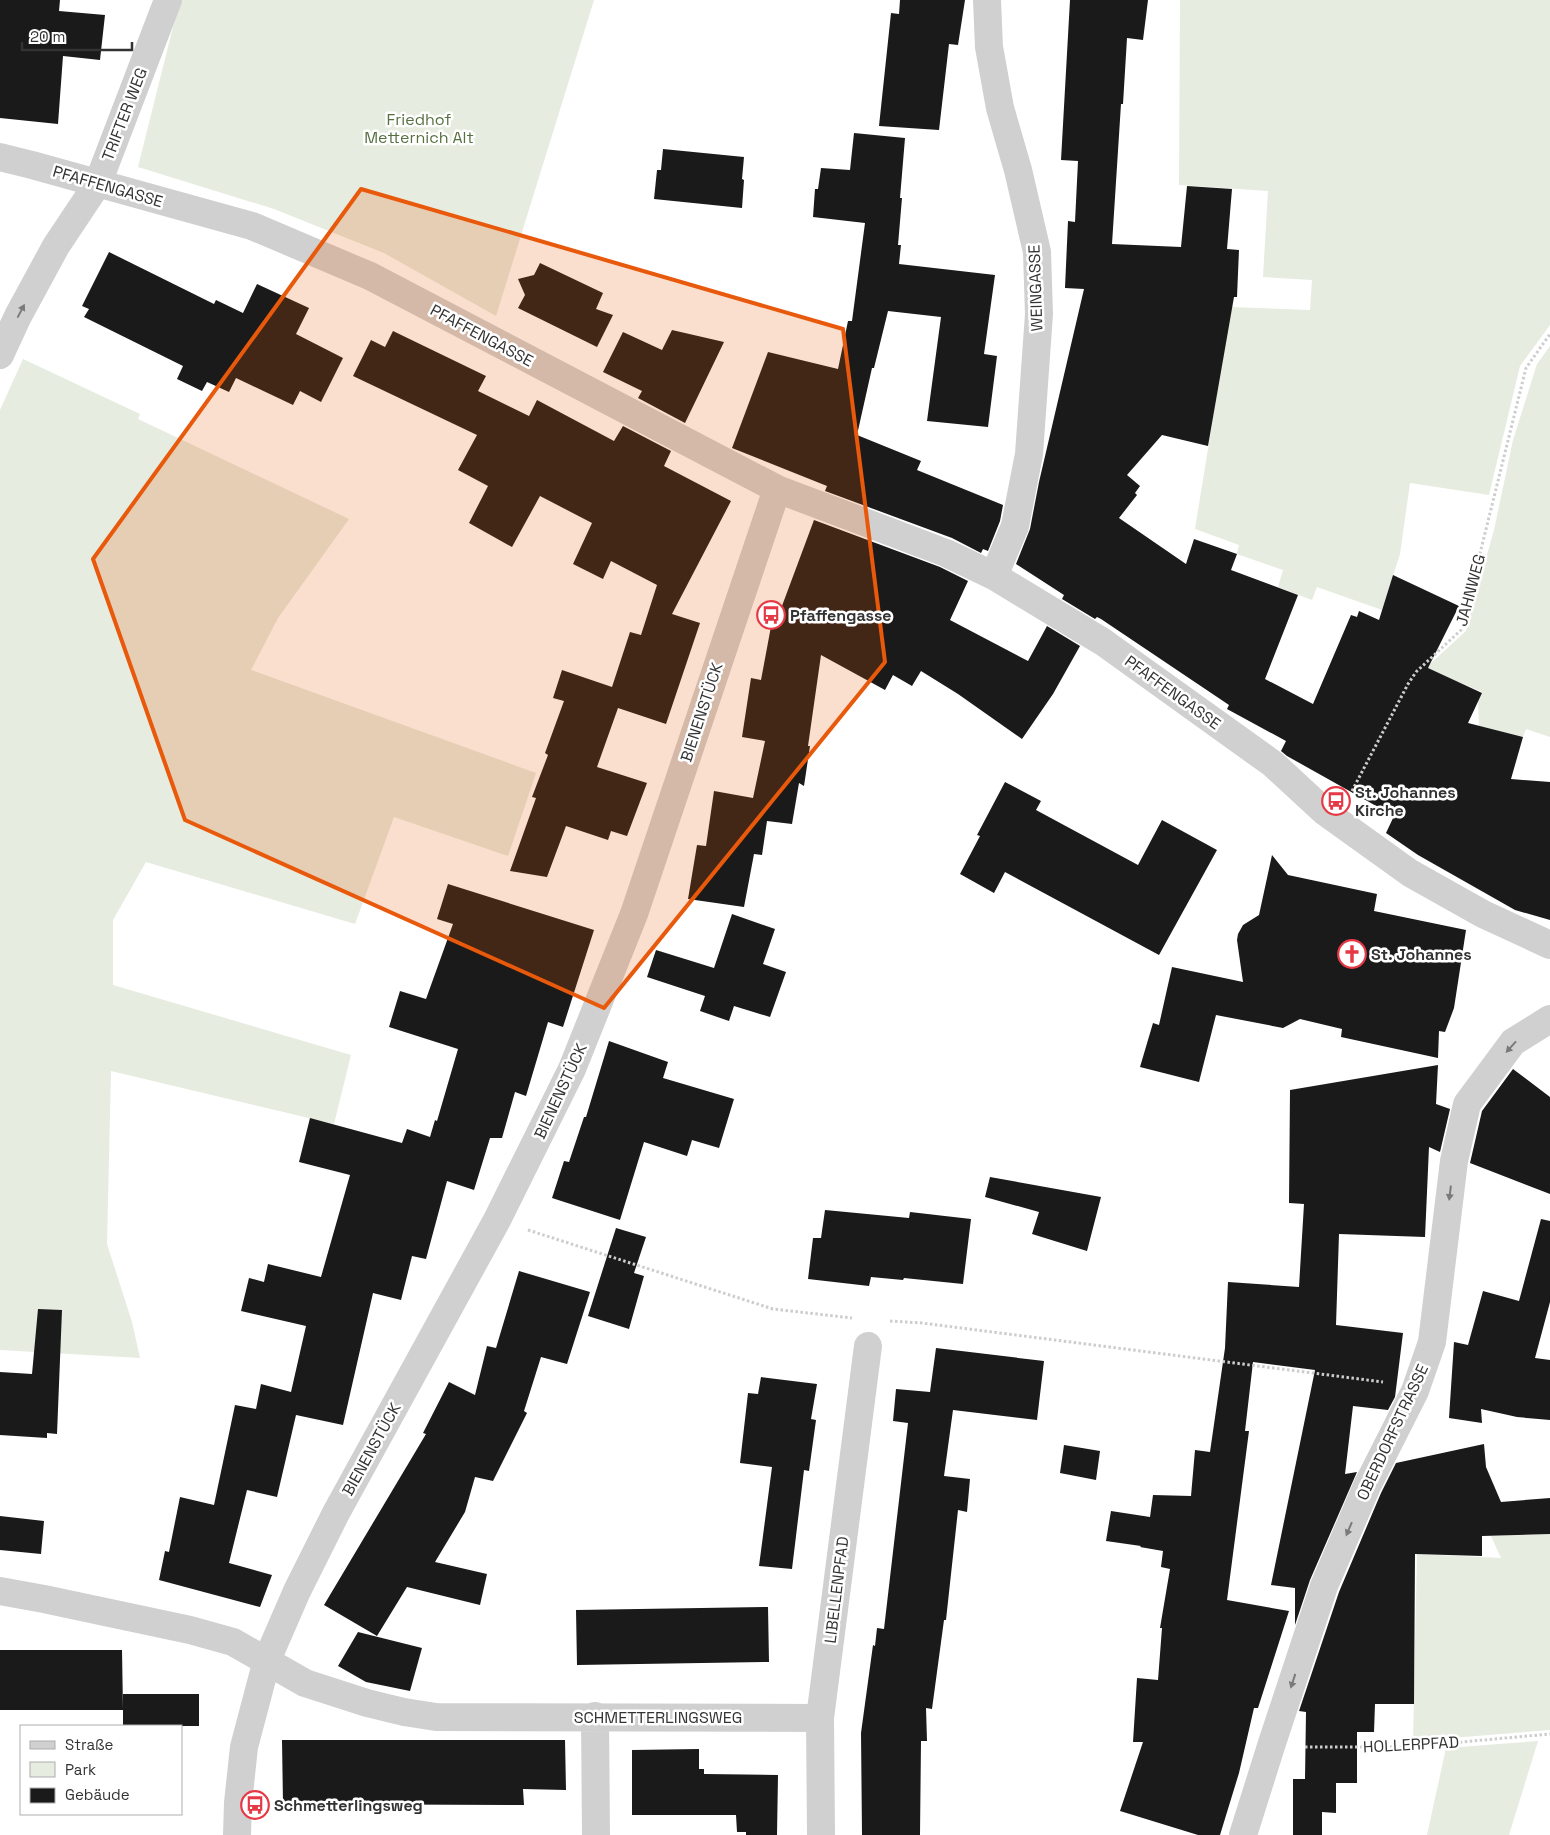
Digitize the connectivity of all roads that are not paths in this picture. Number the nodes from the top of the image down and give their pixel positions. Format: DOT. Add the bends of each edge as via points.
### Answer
graph roads {
  1 [pos="168,0"];
  2 [pos="987,0"];
  3 [pos="0,157"];
  4 [pos="98,183"];
  5 [pos="0,355"];
  6 [pos="776,489"];
  7 [pos="994,576"];
  8 [pos="1550,945"];
  9 [pos="1550,1019"];
  10 [pos="868,1346"];
  11 [pos="0,1591"];
  12 [pos="267,1660"];
  13 [pos="595,1716"];
  14 [pos="820,1718"];
  15 [pos="237,1835"];
  16 [pos="596,1835"];
  17 [pos="821,1835"];
  18 [pos="1244,1835"];
  1 -- 4 [label="street, TRIFTER WEG"];
  2 -- 7 [label="street, WEINGASSE" via="990,48 1000,108 1037,252 1038,314 1029,454 1015,526"];
  3 -- 4 [label="street, PFAFFENGASSE"];
  5 -- 4 [label="street, TRIFTER WEG, one-way" via="56,246"];
  4 -- 6 [label="street, PFAFFENGASSE" via="252,226 370,276"];
  6 -- 7 [label="street, PFAFFENGASSE" via="946,553"];
  6 -- 12 [label="street, BIENENSTÜCK" via="634,914 572,1069 497,1220 336,1513"];
  7 -- 8 [label="street, PFAFFENGASSE" via="1128,659 1274,764 1336,821 1410,873 1483,914"];
  9 -- 18 [label="street, OBERDORFSTRASSE, one-way" via="1513,1042 1467,1104 1454,1161 1432,1342 1415,1391 1367,1486 1324,1586"];
  10 -- 14 [label="street, LIBELLENPFAD"];
  11 -- 12 [label="street" via="190,1630 233,1642"];
  12 -- 13 [label="street, SCHMETTERLINGSWEG" via="305,1683 404,1712 436,1717"];
  12 -- 15 [label="street, BIENENSTÜCK" via="244,1747"];
  13 -- 14 [label="street, SCHMETTERLINGSWEG"];
  13 -- 16 [label="street"];
  14 -- 17 [label="street, LIBELLENPFAD"];
}
